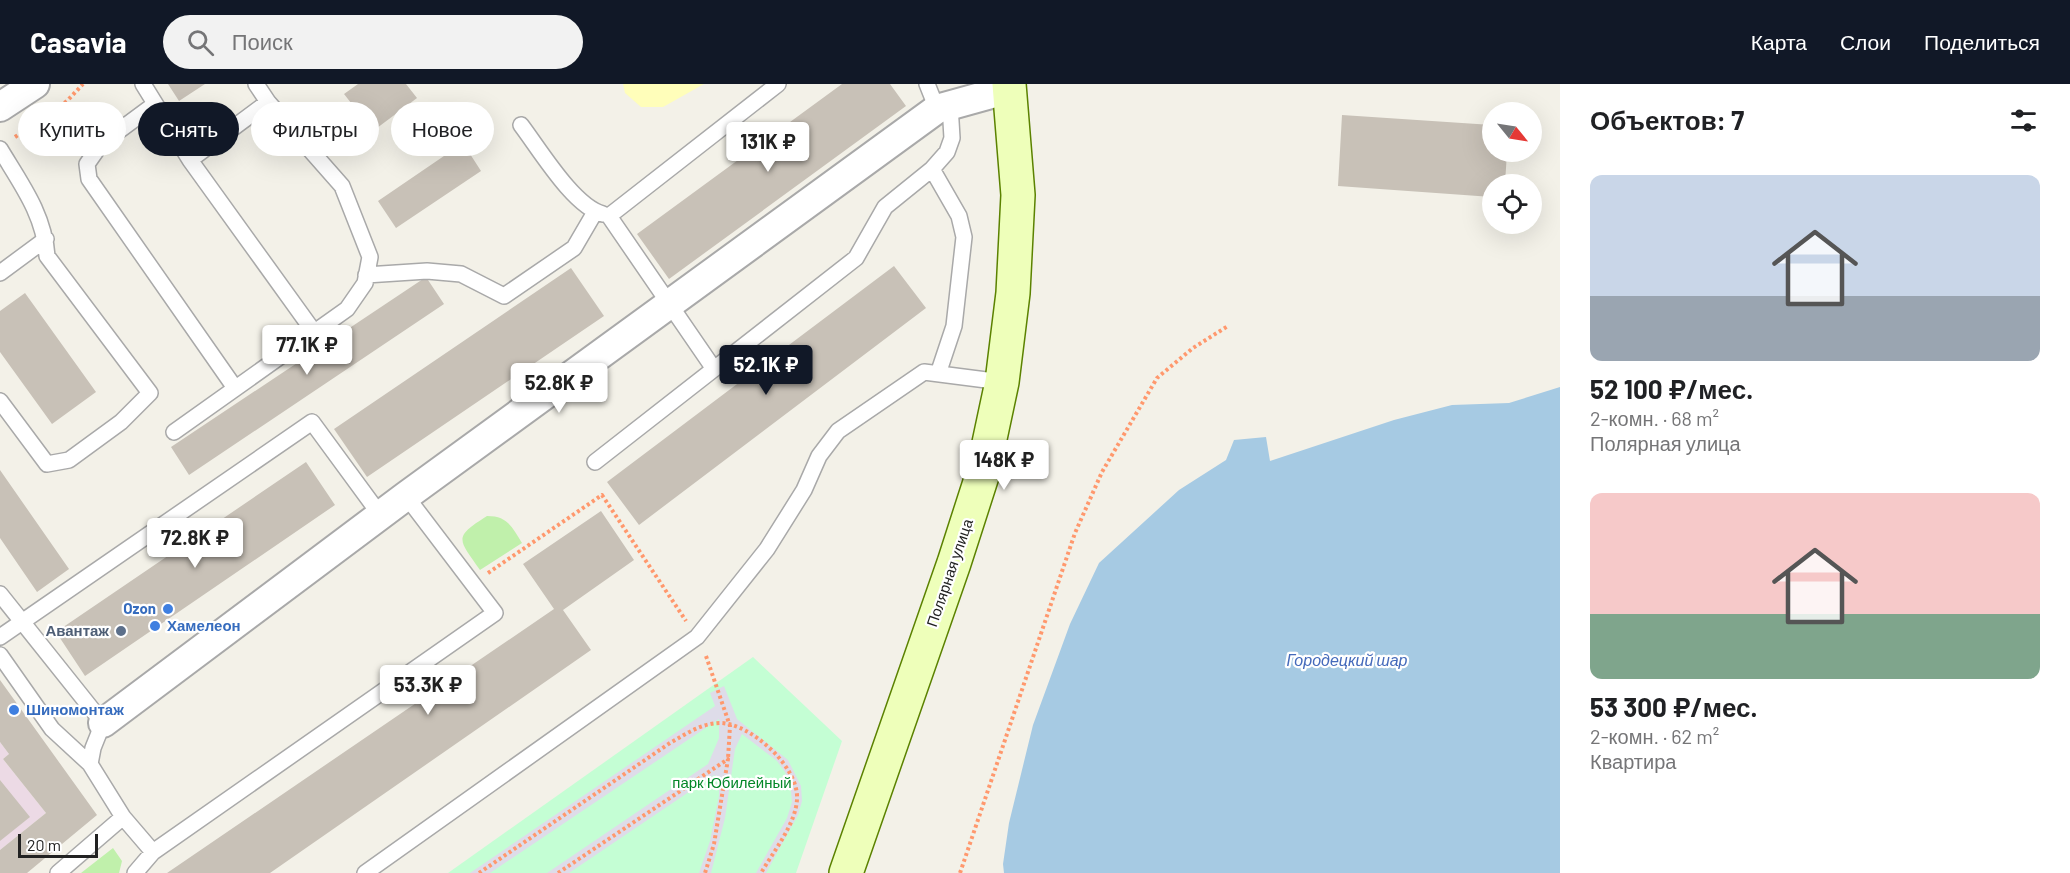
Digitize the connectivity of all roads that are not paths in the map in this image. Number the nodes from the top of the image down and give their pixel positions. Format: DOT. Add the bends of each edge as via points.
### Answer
graph roads {
  1 [pos="35,84"];
  2 [pos="143,84"];
  3 [pos="256,84"];
  4 [pos="778,84"];
  5 [pos="1009,86"];
  6 [pos="938,99"];
  7 [pos="154,102"];
  8 [pos="268,102"];
  9 [pos="0,107"];
  10 [pos="251,115"];
  11 [pos="138,117"];
  12 [pos="521,125"];
  13 [pos="0,148"];
  14 [pos="188,156"];
  15 [pos="316,156"];
  16 [pos="190,160"];
  17 [pos="932,170"];
  18 [pos="602,214"];
  19 [pos="46,239"];
  20 [pos="0,273"];
  21 [pos="366,274"];
  22 [pos="669,304"];
  23 [pos="314,332"];
  24 [pos="714,369"];
  25 [pos="938,374"];
  26 [pos="1002,382"];
  27 [pos="235,388"];
  28 [pos="0,401"];
  29 [pos="174,432"];
  30 [pos="594,462"];
  31 [pos="406,496"];
  32 [pos="381,516"];
  33 [pos="0,594"];
  34 [pos="23,621"];
  35 [pos="0,637"];
  36 [pos="0,655"];
  37 [pos="102,723"];
  38 [pos="90,764"];
  39 [pos="123,817"];
  40 [pos="153,852"];
  41 [pos="58,873"];
  42 [pos="135,873"];
  43 [pos="365,873"];
  44 [pos="846,873"];
  1 -- 9 [label="street"];
  2 -- 7 [label="lane"];
  3 -- 8 [label="lane"];
  4 -- 18 [label="lane"];
  5 -- 6 [label="street"];
  5 -- 26 [label="main road, Полярная улица" via="1018,195 1013,293"];
  6 -- 17 [label="lane" via="952,138 947,152"];
  6 -- 22 [label="street"];
  10 -- 16 [label="lane"];
  11 -- 27 [label="lane" via="101,144 87,164 88,179"];
  12 -- 18 [label="lane" via="580,200"];
  13 -- 19 [label="lane" via="38,210"];
  14 -- 16 [label="lane"];
  15 -- 21 [label="lane" via="342,186 370,257"];
  16 -- 23 [label="lane"];
  17 -- 24 [label="lane" via="885,207 856,258"];
  17 -- 25 [label="lane" via="959,216 964,237 954,326"];
  18 -- 21 [label="lane" via="574,248 504,296 461,274"];
  18 -- 22 [label="lane"];
  19 -- 20 [label="lane"];
  19 -- 28 [label="lane" via="47,256 150,393 121,422 69,460 47,464"];
  21 -- 23 [label="lane" via="365,283 347,309"];
  22 -- 24 [label="lane"];
  22 -- 31 [label="street"];
  23 -- 27 [label="lane"];
  24 -- 30 [label="lane"];
  25 -- 26 [label="lane"];
  25 -- 43 [label="lane" via="924,372 838,431 819,456 804,490 767,549 697,637"];
  26 -- 44 [label="main road, Полярная улица" via="982,476"];
  27 -- 29 [label="lane"];
  31 -- 32 [label="street"];
  31 -- 40 [label="lane" via="495,614"];
  32 -- 34 [label="lane" via="312,422"];
  32 -- 37 [label="street"];
  33 -- 34 [label="lane"];
  34 -- 35 [label="lane"];
  34 -- 37 [label="lane"];
  36 -- 38 [label="lane" via="52,729"];
  37 -- 38 [label="lane"];
  38 -- 39 [label="lane"];
  39 -- 40 [label="lane"];
  39 -- 41 [label="lane"];
  40 -- 42 [label="lane"];
}
